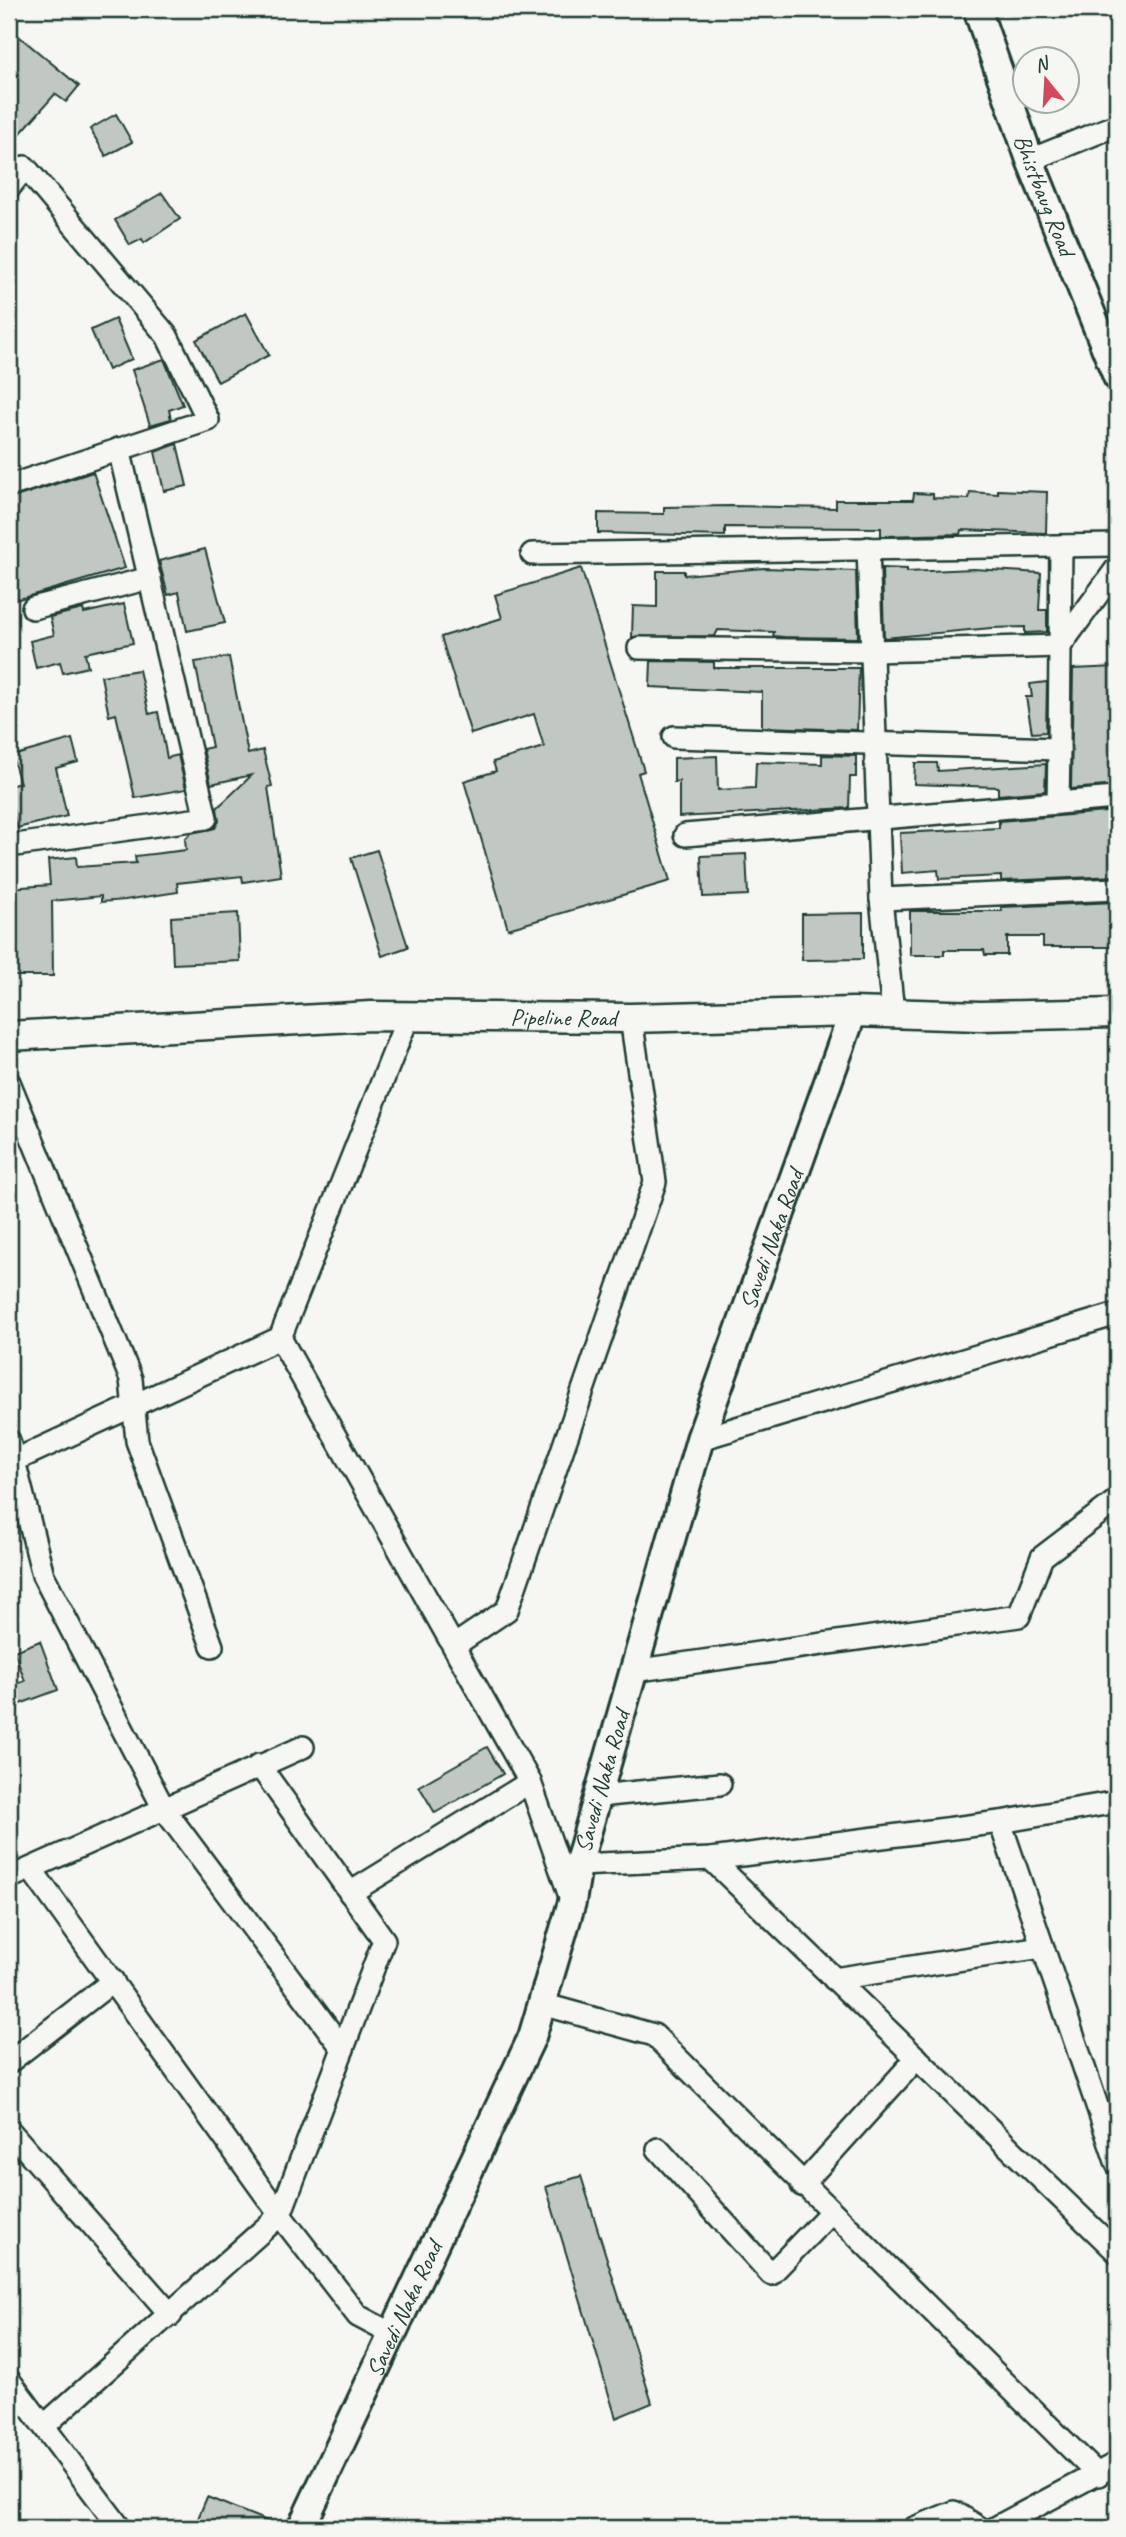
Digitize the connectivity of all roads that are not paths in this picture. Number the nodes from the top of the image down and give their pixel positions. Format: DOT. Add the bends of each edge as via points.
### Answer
graph roads {
  1 [pos="977,9"];
  2 [pos="1117,125"];
  3 [pos="1030,160"];
  4 [pos="9,188"];
  5 [pos="1117,377"];
  6 [pos="120,449"];
  7 [pos="9,486"];
  8 [pos="1117,545"];
  9 [pos="1061,546"];
  10 [pos="868,548"];
  11 [pos="532,554"];
  12 [pos="1117,568"];
  13 [pos="150,578"];
  14 [pos="33,608"];
  15 [pos="1060,646"];
  16 [pos="639,649"];
  17 [pos="872,651"];
  18 [pos="674,737"];
  19 [pos="875,744"];
  20 [pos="1059,749"];
  21 [pos="1115,798"];
  22 [pos="1058,803"];
  23 [pos="878,817"];
  24 [pos="685,835"];
  25 [pos="9,846"];
  26 [pos="1117,889"];
  27 [pos="881,899"];
  28 [pos="853,1012"];
  29 [pos="893,1012"];
  30 [pos="1117,1013"];
  31 [pos="408,1017"];
  32 [pos="631,1018"];
  33 [pos="9,1036"];
  34 [pos="9,1082"];
  35 [pos="1117,1314"];
  36 [pos="280,1338"];
  37 [pos="132,1407"];
  38 [pos="700,1440"];
  39 [pos="11,1455"];
  40 [pos="1117,1500"];
  41 [pos="455,1645"];
  42 [pos="212,1646"];
  43 [pos="634,1671"];
  44 [pos="303,1747"];
  45 [pos="259,1765"];
  46 [pos="530,1782"];
  47 [pos="720,1784"];
  48 [pos="598,1796"];
  49 [pos="1117,1802"];
  50 [pos="164,1809"];
  51 [pos="1000,1822"];
  52 [pos="711,1859"];
  53 [pos="578,1865"];
  54 [pos="31,1869"];
  55 [pos="9,1878"];
  56 [pos="350,1893"];
  57 [pos="572,1902"];
  58 [pos="1042,1947"];
  59 [pos="834,1979"];
  60 [pos="113,1981"];
  61 [pos="542,2004"];
  62 [pos="343,2049"];
  63 [pos="10,2058"];
  64 [pos="917,2059"];
  65 [pos="9,2130"];
  66 [pos="658,2149"];
  67 [pos="1117,2164"];
  68 [pos="802,2185"];
  69 [pos="831,2212"];
  70 [pos="280,2215"];
  71 [pos="1117,2252"];
  72 [pos="171,2315"];
  73 [pos="393,2334"];
  74 [pos="9,2380"];
  75 [pos="45,2425"];
  76 [pos="1117,2463"];
  77 [pos="1098,2475"];
  78 [pos="921,2527"];
  79 [pos="120,2528"];
  80 [pos="301,2528"];
  81 [pos="980,2528"];
  82 [pos="995,2528"];
  1 -- 3 [label="street, Bhistbaug Road"];
  2 -- 3 [label="street"];
  3 -- 5 [label="street, Bhistbaug Road"];
  4 -- 6 [label="street" via="26,167 167,336 208,420"];
  6 -- 7 [label="street"];
  6 -- 13 [label="street"];
  8 -- 9 [label="street"];
  9 -- 10 [label="street"];
  9 -- 15 [label="street"];
  10 -- 11 [label="street"];
  10 -- 17 [label="street"];
  12 -- 15 [label="street"];
  13 -- 14 [label="street"];
  13 -- 25 [label="street" via="206,818"];
  15 -- 17 [label="street"];
  15 -- 20 [label="street"];
  16 -- 17 [label="street"];
  17 -- 19 [label="street"];
  18 -- 19 [label="street"];
  19 -- 20 [label="street"];
  19 -- 23 [label="street"];
  20 -- 22 [label="street"];
  21 -- 22 [label="street"];
  22 -- 23 [label="street"];
  23 -- 24 [label="street"];
  23 -- 27 [label="street"];
  26 -- 27 [label="street"];
  27 -- 29 [label="street"];
  28 -- 29 [label="main road, Pipeline Road"];
  28 -- 32 [label="main road, Pipeline Road"];
  28 -- 38 [label="street, Savedi Naka Road"];
  29 -- 30 [label="main road, Pipeline Road" via="980,1016"];
  31 -- 32 [label="main road, Pipeline Road"];
  31 -- 33 [label="main road, Pipeline Road"];
  31 -- 36 [label="street"];
  32 -- 41 [label="street" via="655,1182 507,1610"];
  34 -- 37 [label="street" via="131,1379"];
  35 -- 38 [label="street"];
  36 -- 37 [label="street"];
  36 -- 41 [label="street"];
  37 -- 39 [label="street"];
  37 -- 42 [label="street" via="137,1441"];
  38 -- 43 [label="street, Savedi Naka Road"];
  39 -- 50 [label="street" via="43,1575"];
  40 -- 43 [label="street" via="1042,1557 1019,1616"];
  41 -- 46 [label="street"];
  43 -- 48 [label="street, Savedi Naka Road"];
  44 -- 45 [label="street"];
  45 -- 50 [label="street"];
  45 -- 56 [label="street"];
  46 -- 56 [label="street"];
  46 -- 57 [label="street"];
  47 -- 48 [label="street"];
  48 -- 53 [label="street, Savedi Naka Road"];
  49 -- 51 [label="street"];
  50 -- 54 [label="street"];
  50 -- 62 [label="street"];
  51 -- 52 [label="street"];
  51 -- 58 [label="street"];
  52 -- 53 [label="street"];
  52 -- 59 [label="street"];
  53 -- 57 [label="street, Savedi Naka Road"];
  54 -- 55 [label="street"];
  54 -- 60 [label="street"];
  56 -- 62 [label="street" via="384,1940"];
  57 -- 61 [label="street, Savedi Naka Road"];
  58 -- 59 [label="street"];
  58 -- 67 [label="street"];
  59 -- 64 [label="street"];
  60 -- 63 [label="street"];
  60 -- 70 [label="street"];
  61 -- 68 [label="street" via="654,2035"];
  61 -- 73 [label="street, Savedi Naka Road" via="532,2037"];
  62 -- 70 [label="street"];
  64 -- 68 [label="street"];
  64 -- 71 [label="street"];
  65 -- 72 [label="street"];
  66 -- 69 [label="street" via="771,2274"];
  68 -- 69 [label="street"];
  69 -- 77 [label="street"];
  70 -- 72 [label="street"];
  70 -- 73 [label="street" via="358,2316"];
  72 -- 75 [label="street"];
  73 -- 80 [label="street, Savedi Naka Road"];
  74 -- 75 [label="street"];
  75 -- 79 [label="street"];
  76 -- 77 [label="street"];
  77 -- 82 [label="street"];
  78 -- 81 [label="street" via="954,2512"];
}
